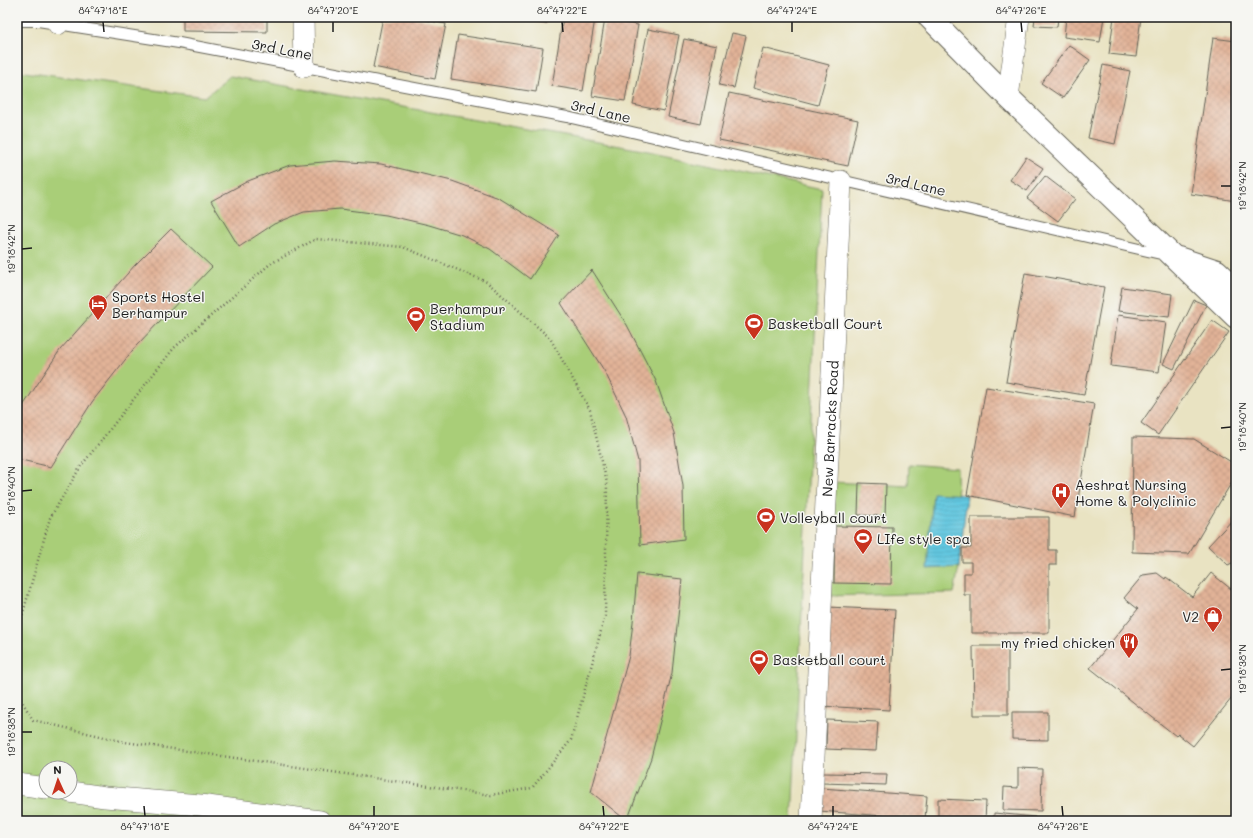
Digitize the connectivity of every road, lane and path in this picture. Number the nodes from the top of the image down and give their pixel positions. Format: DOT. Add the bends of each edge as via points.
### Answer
graph roads {
  1 [pos="303,17"];
  2 [pos="929,17"];
  3 [pos="1019,17"];
  4 [pos="58,20"];
  5 [pos="17,21"];
  6 [pos="304,67"];
  7 [pos="1008,97"];
  8 [pos="840,181"];
  9 [pos="1173,256"];
  10 [pos="1236,289"];
  11 [pos="1236,317"];
  12 [pos="17,634"];
  13 [pos="17,693"];
  14 [pos="17,784"];
  15 [pos="38,787"];
  16 [pos="78,793"];
  17 [pos="320,821"];
  18 [pos="811,821"];
  1 -- 6 [label="street"];
  2 -- 7 [label="street"];
  3 -- 7 [label="street"];
  4 -- 5 [label="lane, 3rd Lane"];
  4 -- 6 [label="lane, 3rd Lane"];
  6 -- 8 [label="lane, 3rd Lane" via="567,118"];
  7 -- 9 [label="street"];
  8 -- 9 [label="lane, 3rd Lane"];
  8 -- 18 [label="street, New Barracks Road"];
  9 -- 10 [label="street" via="1217,271"];
  9 -- 11 [label="street"];
  12 -- 13 [label="path" via="50,518 81,466 174,348 270,264 316,240 403,247 487,282 550,338 590,410 607,483 606,616 572,740 532,788 491,795 124,742 33,720"];
  14 -- 15 [label="street"];
  16 -- 17 [label="street" via="200,805"];
}
